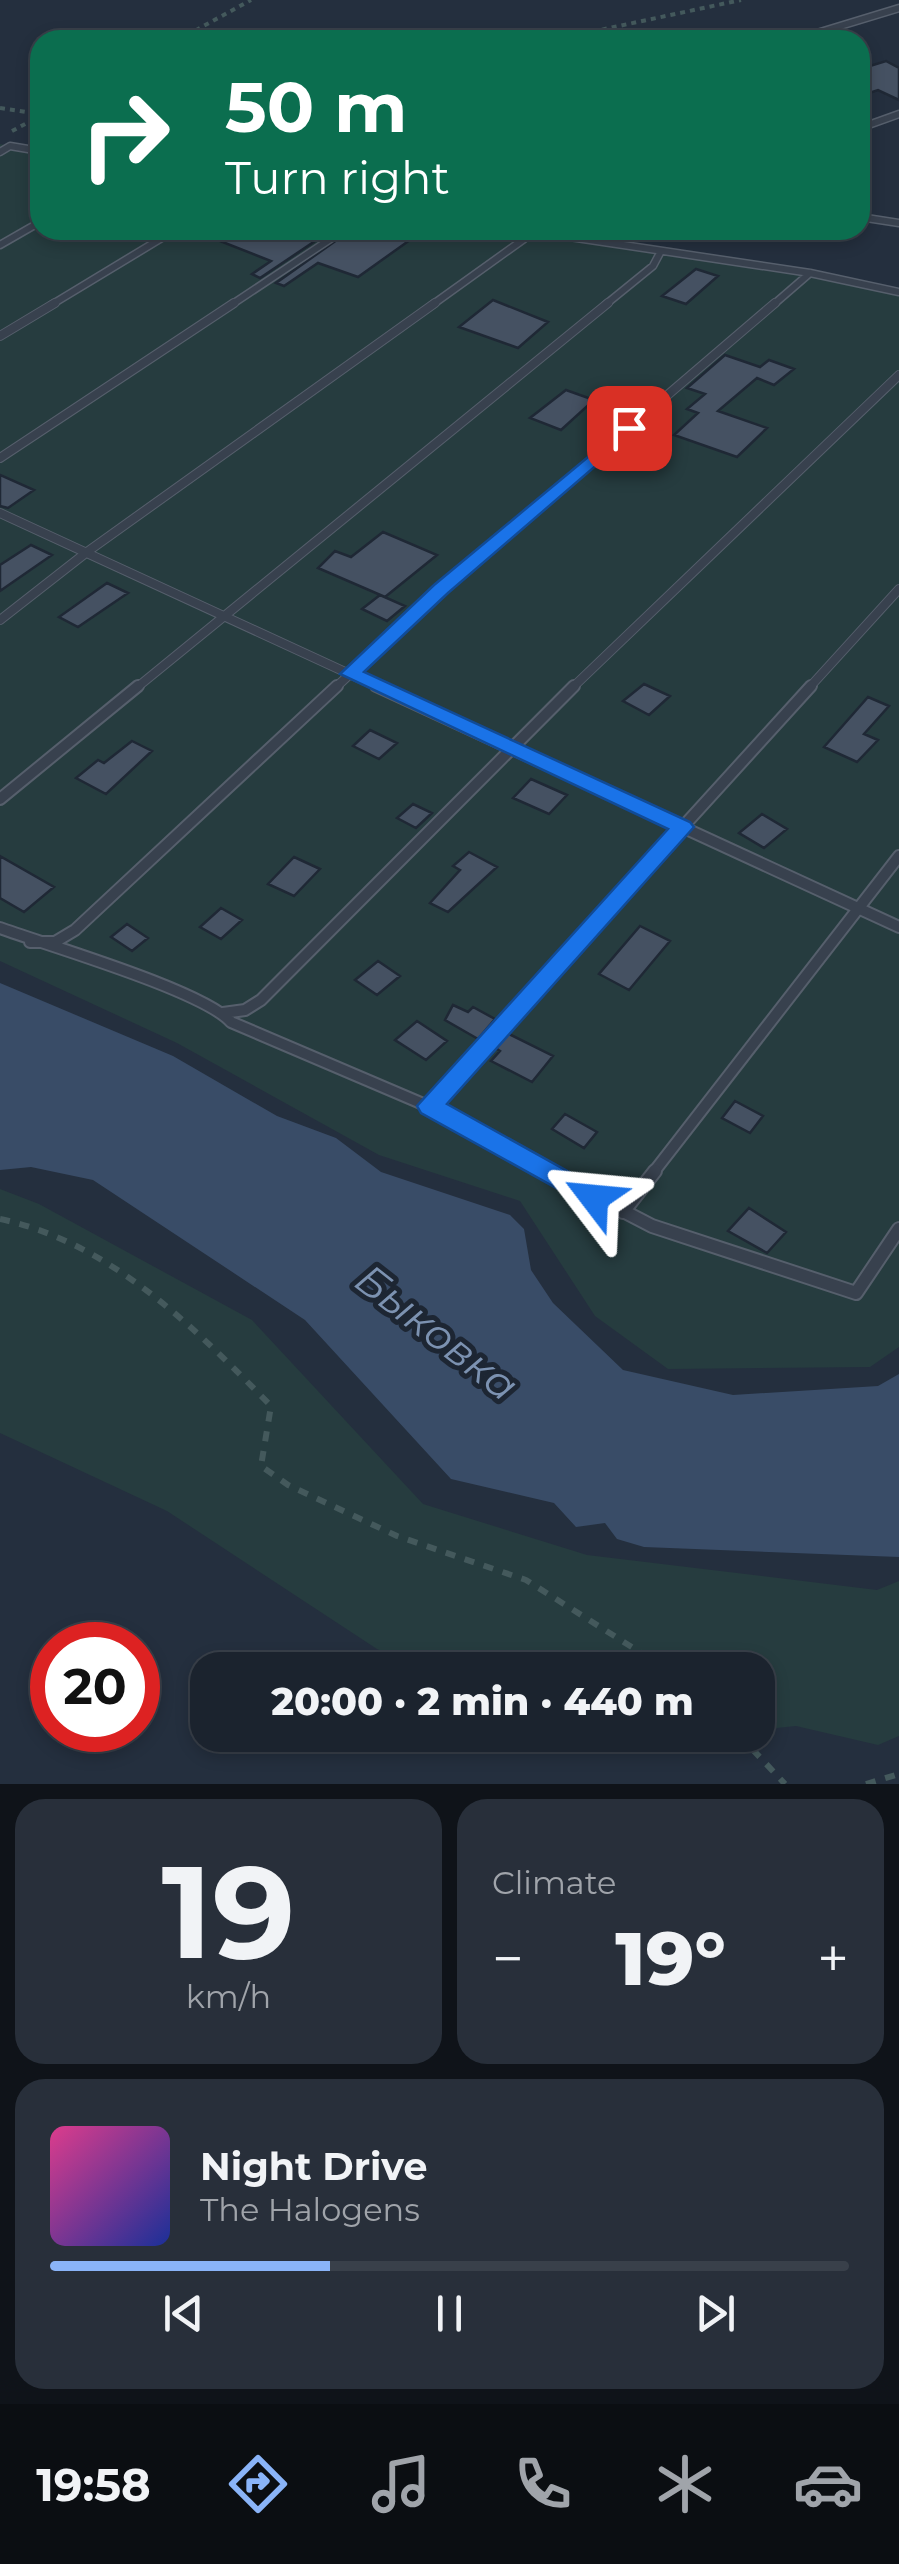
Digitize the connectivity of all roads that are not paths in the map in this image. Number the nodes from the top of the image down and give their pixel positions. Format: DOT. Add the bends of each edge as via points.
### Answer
graph roads {
  1 [pos="899,8"];
  2 [pos="827,30"];
  3 [pos="899,114"];
  4 [pos="870,124"];
  5 [pos="30,149"];
  6 [pos="0,152"];
  7 [pos="870,219"];
  8 [pos="899,222"];
  9 [pos="30,228"];
  10 [pos="159,240"];
  11 [pos="329,240"];
  12 [pos="523,240"];
  13 [pos="590,240"];
  14 [pos="0,246"];
  15 [pos="661,251"];
  16 [pos="810,273"];
  17 [pos="899,292"];
  18 [pos="0,336"];
  19 [pos="899,374"];
  20 [pos="0,458"];
  21 [pos="0,513"];
  22 [pos="87,552"];
  23 [pos="899,590"];
  24 [pos="225,614"];
  25 [pos="0,620"];
  26 [pos="350,674"];
  27 [pos="509,748"];
  28 [pos="0,799"];
  29 [pos="682,827"];
  30 [pos="899,856"];
  31 [pos="859,908"];
  32 [pos="899,927"];
  33 [pos="0,928"];
  34 [pos="30,942"];
  35 [pos="223,1013"];
  36 [pos="430,1106"];
  37 [pos="623,1212"];
  38 [pos="899,1229"];
  1 -- 2 [label="lane"];
  3 -- 4 [label="lane"];
  5 -- 6 [label="lane" via="10,146"];
  7 -- 8 [label="lane"];
  9 -- 14 [label="lane"];
  10 -- 18 [label="lane"];
  11 -- 20 [label="lane"];
  12 -- 22 [label="lane"];
  13 -- 15 [label="lane"];
  15 -- 16 [label="lane"];
  15 -- 24 [label="lane" via="653,266"];
  16 -- 17 [label="lane"];
  16 -- 26 [label="lane"];
  19 -- 27 [label="lane"];
  21 -- 22 [label="lane"];
  22 -- 24 [label="lane"];
  22 -- 25 [label="lane"];
  23 -- 29 [label="lane"];
  24 -- 26 [label="lane"];
  24 -- 28 [label="lane"];
  26 -- 27 [label="lane"];
  26 -- 34 [label="lane" via="75,930 55,942"];
  27 -- 29 [label="lane"];
  27 -- 35 [label="lane" via="261,1000"];
  29 -- 31 [label="lane"];
  29 -- 36 [label="lane"];
  30 -- 31 [label="lane"];
  31 -- 32 [label="lane"];
  31 -- 37 [label="lane"];
  33 -- 34 [label="lane"];
  34 -- 35 [label="lane" via="115,967"];
  35 -- 36 [label="lane"];
  36 -- 37 [label="lane"];
  37 -- 38 [label="lane" via="856,1293"];
}
